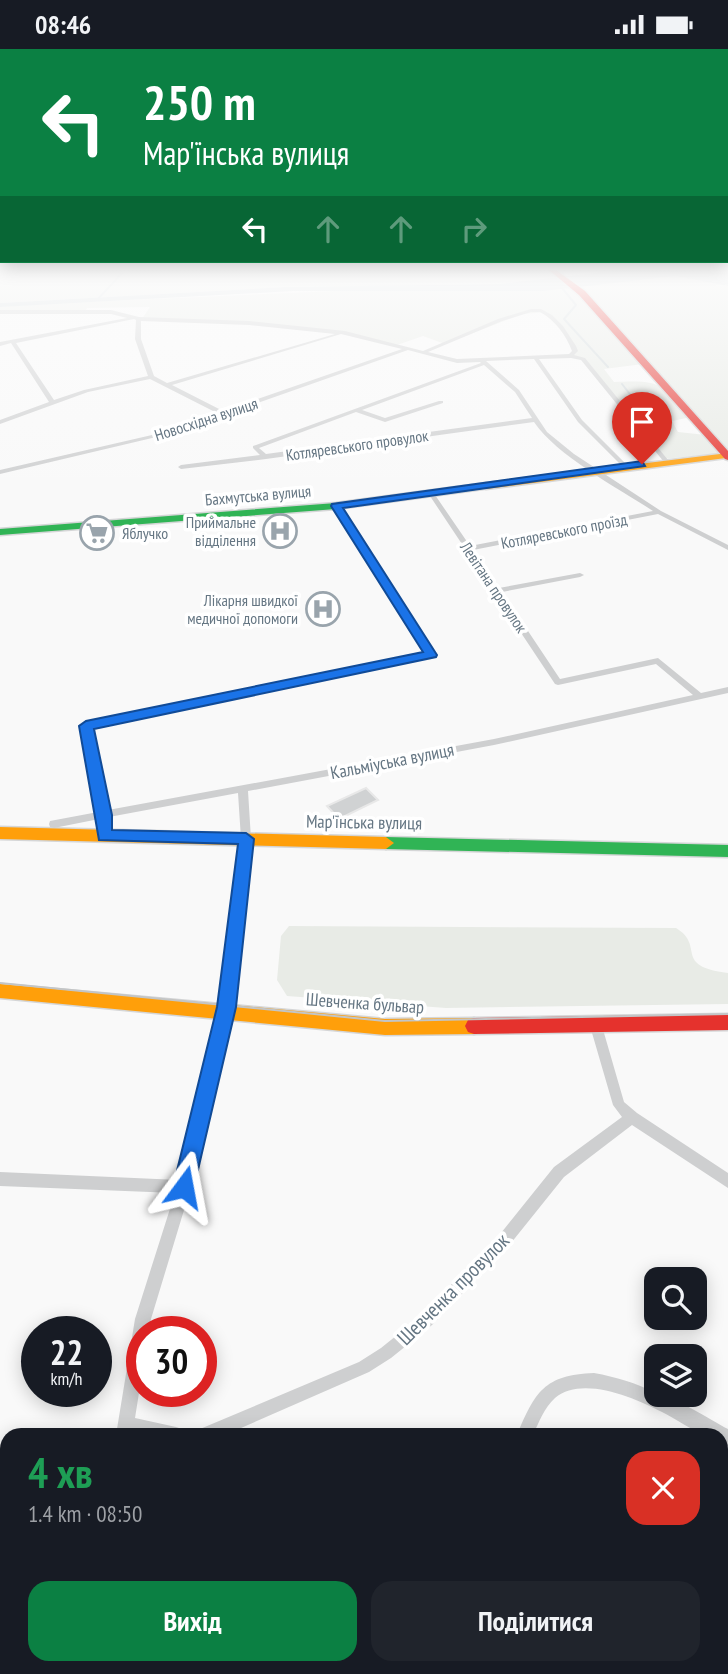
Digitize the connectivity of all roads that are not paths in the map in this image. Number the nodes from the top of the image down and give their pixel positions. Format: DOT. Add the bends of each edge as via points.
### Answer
graph roads {
  1 [pos="15,346"];
  2 [pos="140,346"];
  3 [pos="301,346"];
  4 [pos="395,346"];
  5 [pos="440,346"];
  6 [pos="573,346"];
  7 [pos="628,346"];
  8 [pos="407,349"];
  9 [pos="422,353"];
  10 [pos="571,356"];
  11 [pos="536,358"];
  12 [pos="484,362"];
  13 [pos="151,377"];
  14 [pos="167,385"];
  15 [pos="53,403"];
  16 [pos="441,403"];
  17 [pos="356,409"];
  18 [pos="223,414"];
  19 [pos="534,420"];
  20 [pos="0,422"];
  21 [pos="727,456"];
  22 [pos="266,457"];
  23 [pos="666,461"];
  24 [pos="625,466"];
  25 [pos="181,467"];
  26 [pos="593,471"];
  27 [pos="0,472"];
  28 [pos="431,493"];
  29 [pos="336,506"];
  30 [pos="659,512"];
  31 [pos="0,532"];
  32 [pos="728,548"];
  33 [pos="468,549"];
  34 [pos="580,575"];
  35 [pos="497,591"];
  36 [pos="728,690"];
  37 [pos="698,696"];
  38 [pos="243,789"];
  39 [pos="104,815"];
  40 [pos="54,824"];
  41 [pos="0,833"];
  42 [pos="104,836"];
  43 [pos="246,839"];
  44 [pos="728,851"];
  45 [pos="0,991"];
  46 [pos="226,1011"];
  47 [pos="728,1021"];
  48 [pos="596,1026"];
  49 [pos="632,1117"];
  50 [pos="0,1179"];
  51 [pos="728,1181"];
  52 [pos="184,1187"];
  53 [pos="125,1428"];
  54 [pos="222,1428"];
  55 [pos="528,1428"];
  56 [pos="707,1428"];
  1 -- 15 [label="street"];
  2 -- 13 [label="street"];
  3 -- 14 [label="street"];
  4 -- 8 [label="street"];
  5 -- 9 [label="street"];
  6 -- 10 [label="street"];
  7 -- 21 [label="street"];
  8 -- 9 [label="street"];
  8 -- 18 [label="street, Новосхідна вулиця"];
  9 -- 12 [label="street"];
  10 -- 11 [label="street"];
  10 -- 23 [label="street" via="583,359"];
  11 -- 12 [label="street"];
  11 -- 24 [label="street" via="580,421"];
  12 -- 17 [label="street"];
  12 -- 19 [label="street" via="517,391"];
  13 -- 14 [label="street"];
  13 -- 15 [label="street"];
  14 -- 18 [label="street"];
  15 -- 20 [label="street"];
  16 -- 17 [label="street" via="385,420"];
  17 -- 22 [label="street" via="255,447"];
  18 -- 27 [label="street, Новосхідна вулиця" via="167,433"];
  19 -- 22 [label="street, Котляревського провулок"];
  19 -- 26 [label="street"];
  21 -- 23 [label="street, Бахмутська вулиця"];
  22 -- 25 [label="street, Котляревського провулок"];
  23 -- 24 [label="street, Бахмутська вулиця"];
  24 -- 26 [label="street, Бахмутська вулиця"];
  26 -- 28 [label="street, Бахмутська вулиця"];
  26 -- 30 [label="street"];
  28 -- 29 [label="street, Бахмутська вулиця"];
  28 -- 33 [label="street, Левітана провулок"];
  29 -- 31 [label="street, Бахмутська вулиця"];
  29 -- 39 [label="street" via="431,655 86,726"];
  30 -- 32 [label="street"];
  30 -- 33 [label="street, Котляревського проїзд"];
  33 -- 35 [label="street, Левітана провулок"];
  34 -- 35 [label="street"];
  35 -- 37 [label="street, Левітана провулок" via="558,682 658,661"];
  36 -- 37 [label="street, Кальміуська вулиця"];
  37 -- 38 [label="street, Кальміуська вулиця" via="494,742"];
  38 -- 39 [label="street, Кальміуська вулиця"];
  38 -- 43 [label="street"];
  39 -- 40 [label="street, Кальміуська вулиця"];
  39 -- 42 [label="street"];
  41 -- 42 [label="street, Мар'їнська вулиця"];
  42 -- 43 [label="street, Мар'їнська вулиця"];
  43 -- 44 [label="street, Мар'їнська вулиця"];
  43 -- 46 [label="street"];
  45 -- 46 [label="street, Шевченка бульвар"];
  46 -- 48 [label="street, Шевченка бульвар" via="385,1027"];
  46 -- 52 [label="street"];
  47 -- 48 [label="street, Шевченка бульвар"];
  48 -- 49 [label="street" via="619,1105"];
  49 -- 51 [label="street"];
  49 -- 54 [label="street, Шевченка провулок" via="559,1173 486,1261 386,1353 364,1367"];
  50 -- 52 [label="street"];
  52 -- 53 [label="street" via="143,1319"];
  55 -- 56 [label="street" via="540,1403 553,1390 590,1379 610,1382"];
}
